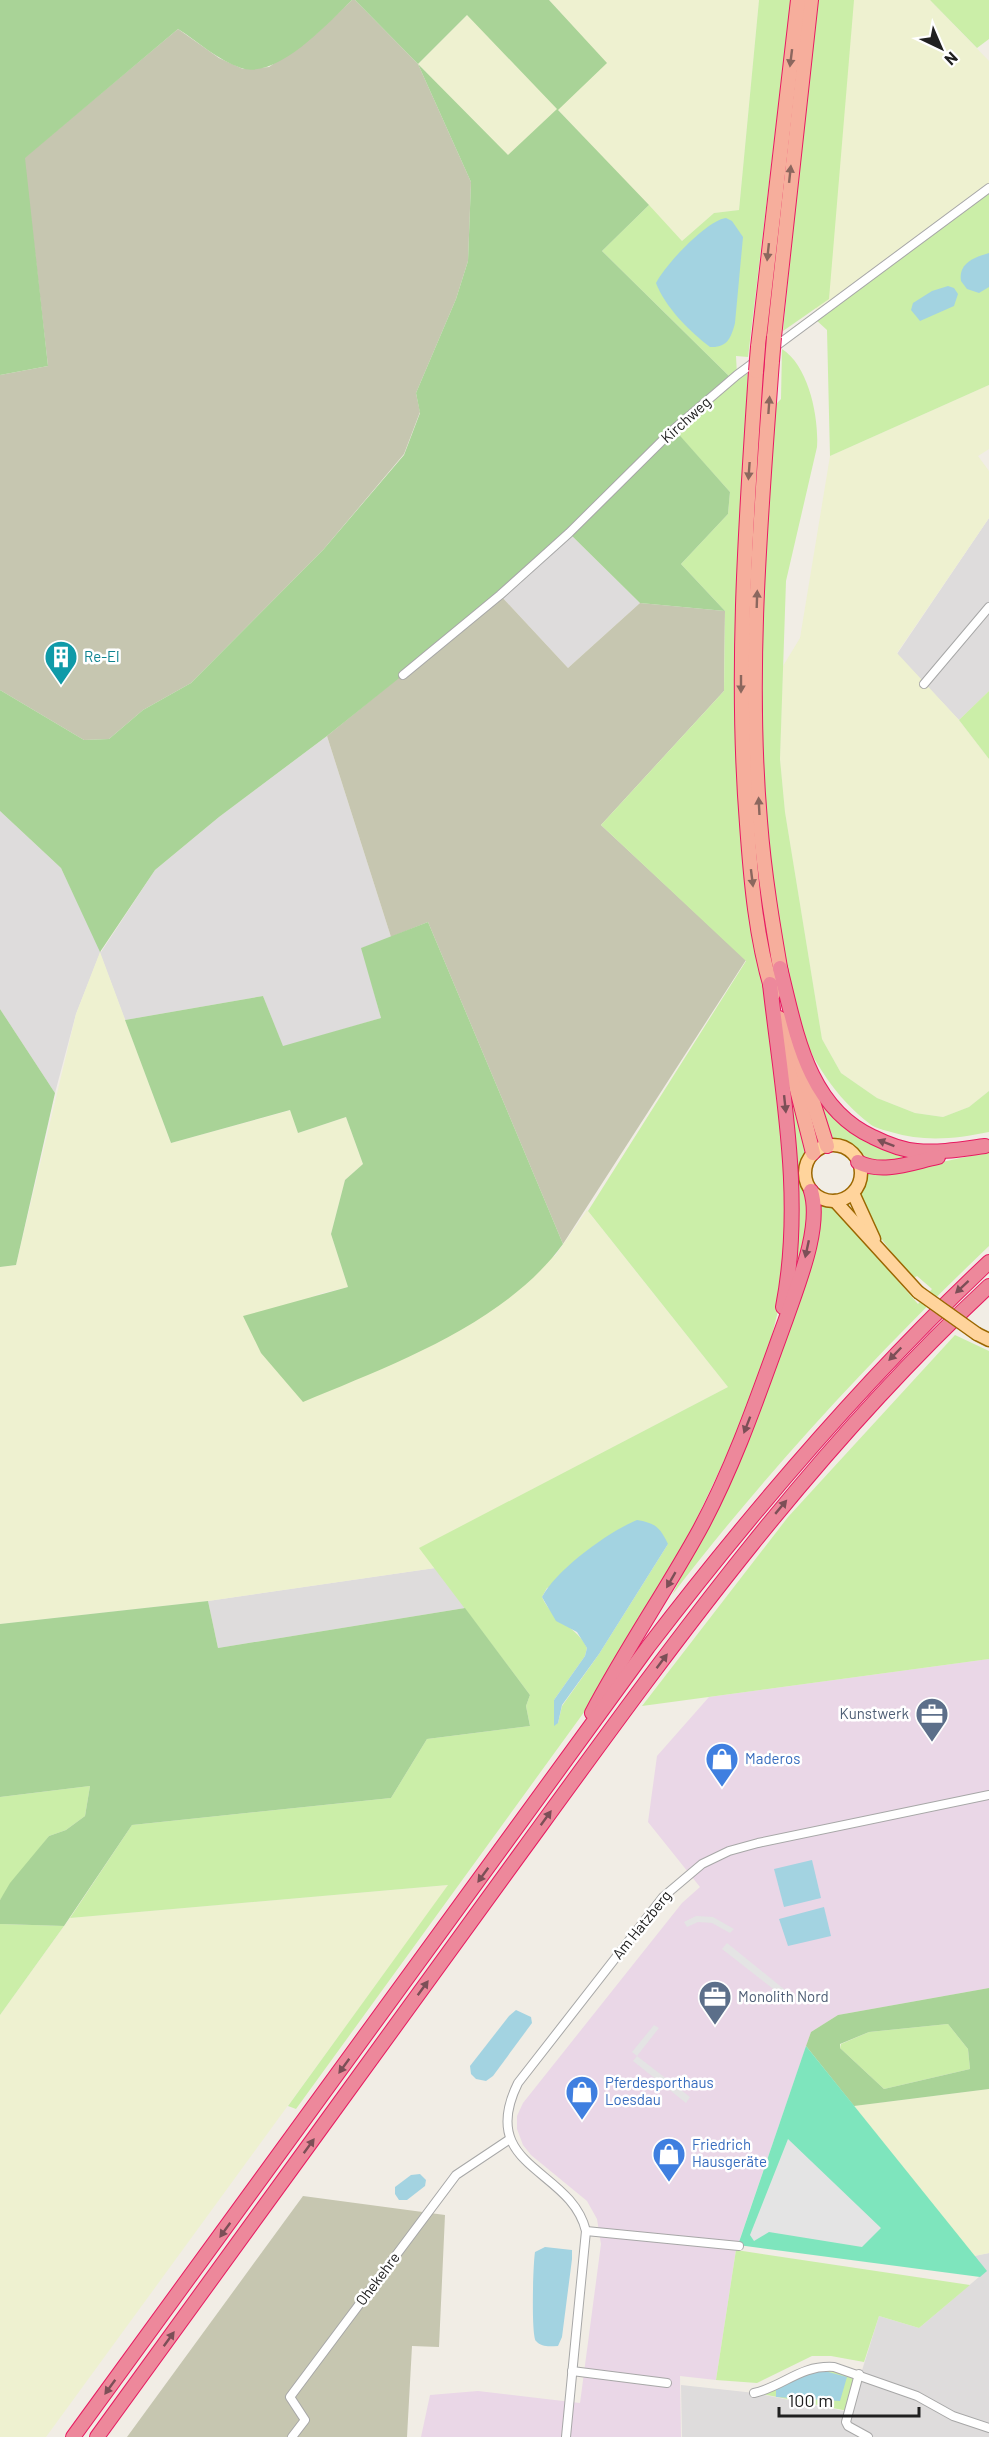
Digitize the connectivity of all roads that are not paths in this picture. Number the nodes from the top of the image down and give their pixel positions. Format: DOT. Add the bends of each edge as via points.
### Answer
graph roads {
  1 [pos="798,0"];
  2 [pos="811,0"];
  3 [pos="989,188"];
  4 [pos="989,607"];
  5 [pos="403,675"];
  6 [pos="924,684"];
  7 [pos="780,968"];
  8 [pos="770,984"];
  9 [pos="827,1146"];
  10 [pos="987,1146"];
  11 [pos="813,1153"];
  12 [pos="858,1162"];
  13 [pos="811,1191"];
  14 [pos="853,1193"];
  15 [pos="835,1201"];
  16 [pos="879,1251"];
  17 [pos="989,1262"];
  18 [pos="989,1286"];
  19 [pos="989,1340"];
  20 [pos="767,1370"];
  21 [pos="567,1760"];
  22 [pos="989,1795"];
  23 [pos="510,2139"];
  24 [pos="586,2231"];
  25 [pos="739,2246"];
  26 [pos="572,2371"];
  27 [pos="859,2374"];
  28 [pos="667,2383"];
  29 [pos="754,2393"];
  30 [pos="989,2428"];
  31 [pos="73,2437"];
  32 [pos="97,2437"];
  33 [pos="292,2437"];
  34 [pos="566,2437"];
  35 [pos="868,2437"];
  1 -- 8 [label="highway, one-way, bridge" via="758,347 744,576 741,722 752,879"];
  7 -- 2 [label="highway, one-way, bridge" via="760,822 755,740 757,595 771,361"];
  3 -- 5 [label="street, Kirchweg" via="737,375 674,429 500,595"];
  4 -- 6 [label="street"];
  7 -- 9 [label="highway" via="794,1043"];
  10 -- 7 [label="highway, one-way" via="908,1150 868,1135 846,1120 826,1099 806,1065"];
  8 -- 11 [label="highway"];
  8 -- 20 [label="highway, one-way" via="786,1113 792,1219 788,1281"];
  9 -- 11 [label="main road"];
  9 -- 12 [label="main road" via="848,1150"];
  10 -- 12 [label="highway" via="884,1168"];
  11 -- 13 [label="main road" via="804,1173"];
  12 -- 14 [label="main road" via="860,1178"];
  13 -- 15 [label="main road" via="823,1200"];
  13 -- 20 [label="highway, one-way" via="813,1215 804,1262"];
  14 -- 15 [label="main road"];
  14 -- 16 [label="main road"];
  15 -- 16 [label="main road"];
  16 -- 19 [label="main road, bridge" via="918,1292"];
  17 -- 21 [label="highway, one-way" via="885,1365 766,1497 663,1628"];
  32 -- 18 [label="highway, one-way" via="727,1574 863,1414"];
  20 -- 21 [label="highway, one-way" via="704,1521"];
  21 -- 31 [label="highway, one-way"];
  22 -- 23 [label="street, Am Hatzberg" via="758,1843 702,1864 650,1912 518,2083 506,2120"];
  23 -- 24 [label="street" via="533,2169 570,2198 582,2215"];
  23 -- 33 [label="street, Ohekehre" via="456,2175 290,2397 305,2420"];
  24 -- 25 [label="street"];
  24 -- 26 [label="street"];
  26 -- 28 [label="street"];
  26 -- 34 [label="street"];
  27 -- 29 [label="street" via="820,2366 802,2370"];
  27 -- 30 [label="street"];
  27 -- 35 [label="street" via="846,2422"];
}
